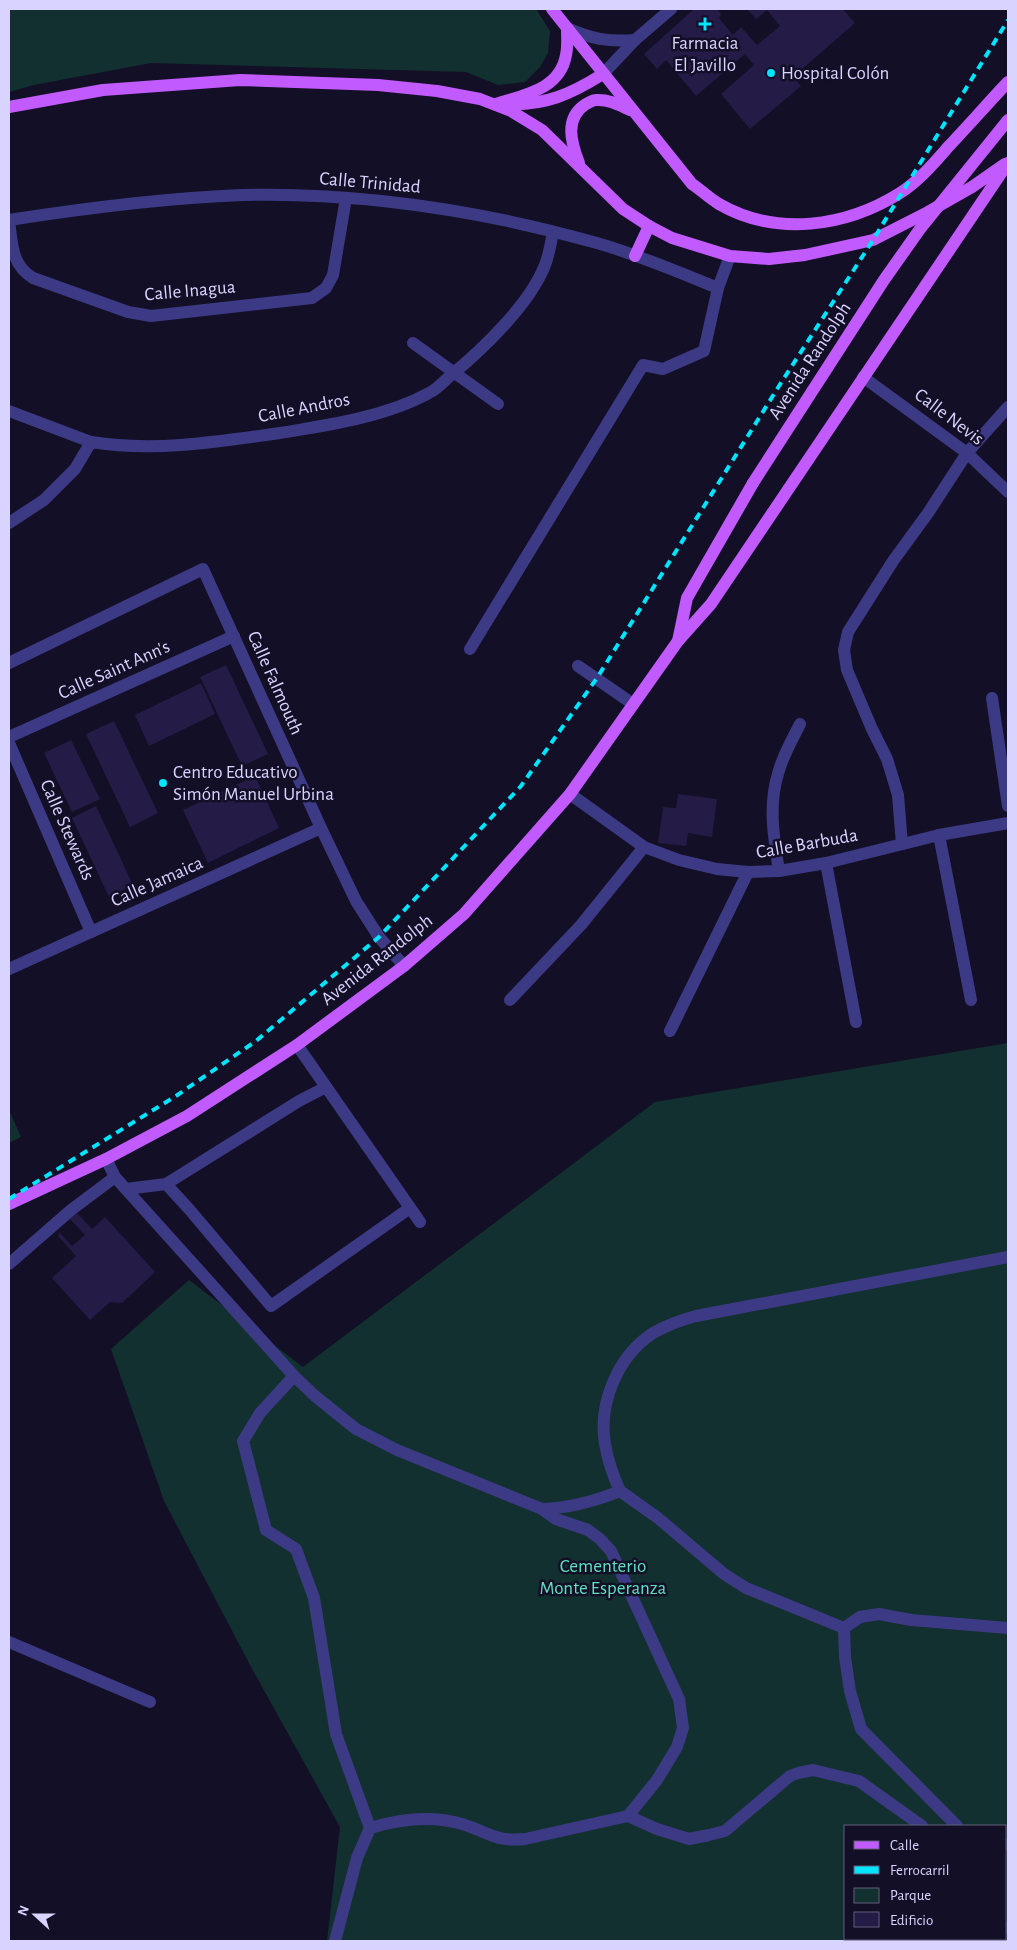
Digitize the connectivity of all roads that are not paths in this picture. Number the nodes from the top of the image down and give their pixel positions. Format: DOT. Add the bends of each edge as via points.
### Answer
graph roads {
  1 [pos="552,9"];
  2 [pos="671,9"];
  3 [pos="567,28"];
  4 [pos="635,40"];
  5 [pos="603,74"];
  6 [pos="1008,82"];
  7 [pos="496,104"];
  8 [pos="9,107"];
  9 [pos="632,111"];
  10 [pos="1008,120"];
  11 [pos="1008,162"];
  12 [pos="581,168"];
  13 [pos="346,198"];
  14 [pos="9,220"];
  15 [pos="649,226"];
  16 [pos="553,232"];
  17 [pos="635,256"];
  18 [pos="730,256"];
  19 [pos="718,288"];
  20 [pos="413,343"];
  21 [pos="455,372"];
  22 [pos="863,377"];
  23 [pos="498,404"];
  24 [pos="1008,407"];
  25 [pos="9,411"];
  26 [pos="91,442"];
  27 [pos="967,453"];
  28 [pos="1008,492"];
  29 [pos="9,523"];
  30 [pos="234,636"];
  31 [pos="678,641"];
  32 [pos="470,649"];
  33 [pos="9,663"];
  34 [pos="578,666"];
  35 [pos="992,698"];
  36 [pos="634,704"];
  37 [pos="800,724"];
  38 [pos="9,738"];
  39 [pos="9,743"];
  40 [pos="570,794"];
  41 [pos="1008,806"];
  42 [pos="1008,823"];
  43 [pos="321,828"];
  44 [pos="939,835"];
  45 [pos="902,844"];
  46 [pos="644,847"];
  47 [pos="826,862"];
  48 [pos="779,871"];
  49 [pos="748,872"];
  50 [pos="91,932"];
  51 [pos="404,966"];
  52 [pos="9,969"];
  53 [pos="510,1000"];
  54 [pos="971,1000"];
  55 [pos="856,1022"];
  56 [pos="670,1031"];
  57 [pos="297,1045"];
  58 [pos="326,1087"];
  59 [pos="106,1160"];
  60 [pos="114,1176"];
  61 [pos="166,1184"];
  62 [pos="126,1190"];
  63 [pos="9,1204"];
  64 [pos="410,1208"];
  65 [pos="420,1222"];
  66 [pos="1008,1257"];
  67 [pos="9,1264"];
  68 [pos="294,1376"];
  69 [pos="620,1492"];
  70 [pos="542,1509"];
  71 [pos="844,1628"];
  72 [pos="1008,1628"];
  73 [pos="9,1642"];
  74 [pos="150,1702"];
  75 [pos="628,1816"];
  76 [pos="921,1825"];
  77 [pos="956,1825"];
  78 [pos="370,1828"];
  79 [pos="335,1941"];
  1 -- 3 [label="main road"];
  2 -- 4 [label="street"];
  3 -- 4 [label="street" via="588,38 611,42"];
  3 -- 5 [label="main road"];
  3 -- 7 [label="main road" via="566,56 558,75 542,89"];
  4 -- 5 [label="street"];
  5 -- 7 [label="main road" via="552,100 524,105"];
  5 -- 9 [label="main road"];
  6 -- 9 [label="main road" via="924,174 900,193 844,219 818,224 790,225 751,218 719,204 692,184"];
  7 -- 8 [label="main road" via="437,91 378,84 240,80 102,90"];
  7 -- 12 [label="main road" via="542,130"];
  9 -- 12 [label="main road" via="609,101 594,100 579,109 570,126 572,145"];
  10 -- 31 [label="main road, Avenida Randolph, bridge" via="890,273 752,483 687,598"];
  11 -- 18 [label="main road" via="957,195 873,240 805,255 769,259"];
  11 -- 22 [label="main road, Avenida Randolph"];
  12 -- 15 [label="main road" via="623,209"];
  13 -- 14 [label="street, Calle Trinidad" via="244,195 162,200"];
  13 -- 14 [label="street, Calle Inagua" via="333,275 326,288 312,298 167,315 128,312 33,278 22,269 14,255"];
  13 -- 16 [label="street, Calle Trinidad" via="482,216"];
  15 -- 17 [label="main road"];
  15 -- 18 [label="main road" via="672,238"];
  16 -- 17 [label="street, Calle Trinidad"];
  16 -- 21 [label="street, Calle Andros" via="545,265 531,292"];
  17 -- 19 [label="street, Calle Trinidad"];
  18 -- 19 [label="street"];
  19 -- 32 [label="street" via="704,351 663,370 643,365"];
  20 -- 21 [label="street"];
  21 -- 23 [label="street"];
  21 -- 26 [label="street, Calle Andros" via="430,392 396,407 306,429 186,445"];
  22 -- 27 [label="street, Calle Nevis"];
  22 -- 31 [label="main road, Avenida Randolph" via="711,604"];
  24 -- 27 [label="street"];
  25 -- 26 [label="street, Calle Andros"];
  26 -- 29 [label="street" via="75,469 44,500"];
  27 -- 28 [label="street, Calle Nevis"];
  27 -- 45 [label="street" via="848,632 844,650 847,670 887,759 898,795"];
  30 -- 33 [label="street, Calle Falmouth" via="203,569"];
  30 -- 38 [label="street, Calle Saint Ann's"];
  30 -- 43 [label="street, Calle Falmouth"];
  31 -- 36 [label="main road, Avenida Randolph"];
  34 -- 36 [label="street"];
  35 -- 41 [label="street"];
  36 -- 40 [label="main road, Avenida Randolph"];
  37 -- 48 [label="street" via="778,774 773,799 772,822"];
  39 -- 50 [label="street, Calle Stewards"];
  40 -- 46 [label="street, Calle Barbuda"];
  40 -- 51 [label="main road, Avenida Randolph" via="464,914"];
  42 -- 44 [label="street, Calle Barbuda"];
  43 -- 50 [label="street, Calle Jamaica"];
  43 -- 51 [label="street, Calle Falmouth" via="356,901"];
  44 -- 45 [label="street, Calle Barbuda"];
  44 -- 54 [label="street"];
  45 -- 47 [label="street, Calle Barbuda"];
  46 -- 49 [label="street, Calle Barbuda" via="679,860"];
  46 -- 53 [label="street" via="581,925"];
  47 -- 48 [label="street, Calle Barbuda"];
  47 -- 55 [label="street"];
  48 -- 49 [label="street, Calle Barbuda"];
  49 -- 56 [label="street"];
  50 -- 52 [label="street, Calle Jamaica"];
  51 -- 57 [label="main road, Avenida Randolph"];
  57 -- 58 [label="street"];
  57 -- 59 [label="main road, Avenida Randolph" via="187,1116"];
  58 -- 61 [label="street"];
  58 -- 64 [label="street"];
  59 -- 60 [label="street"];
  59 -- 63 [label="main road, Avenida Randolph"];
  60 -- 62 [label="street"];
  60 -- 67 [label="street"];
  61 -- 62 [label="street"];
  61 -- 64 [label="street" via="271,1306"];
  62 -- 68 [label="street"];
  64 -- 65 [label="street"];
  66 -- 69 [label="street" via="696,1316 653,1334 633,1350 609,1391 604,1416 604,1442 609,1466"];
  68 -- 70 [label="street" via="356,1428 397,1450"];
  68 -- 78 [label="street" via="260,1413 243,1441 266,1530 296,1549 314,1598 336,1734"];
  69 -- 70 [label="street" via="583,1504"];
  69 -- 71 [label="street" via="746,1588"];
  70 -- 75 [label="street" via="556,1519 588,1530 611,1551 679,1699 683,1728 678,1746 657,1780"];
  71 -- 72 [label="street" via="860,1617 879,1614 911,1620"];
  71 -- 77 [label="street" via="850,1692 861,1729"];
  73 -- 74 [label="street"];
  75 -- 76 [label="street" via="689,1839 709,1835 725,1831 790,1776 813,1770 859,1781"];
  75 -- 78 [label="street" via="510,1840 434,1818 394,1821"];
  78 -- 79 [label="street" via="357,1858"];
}
